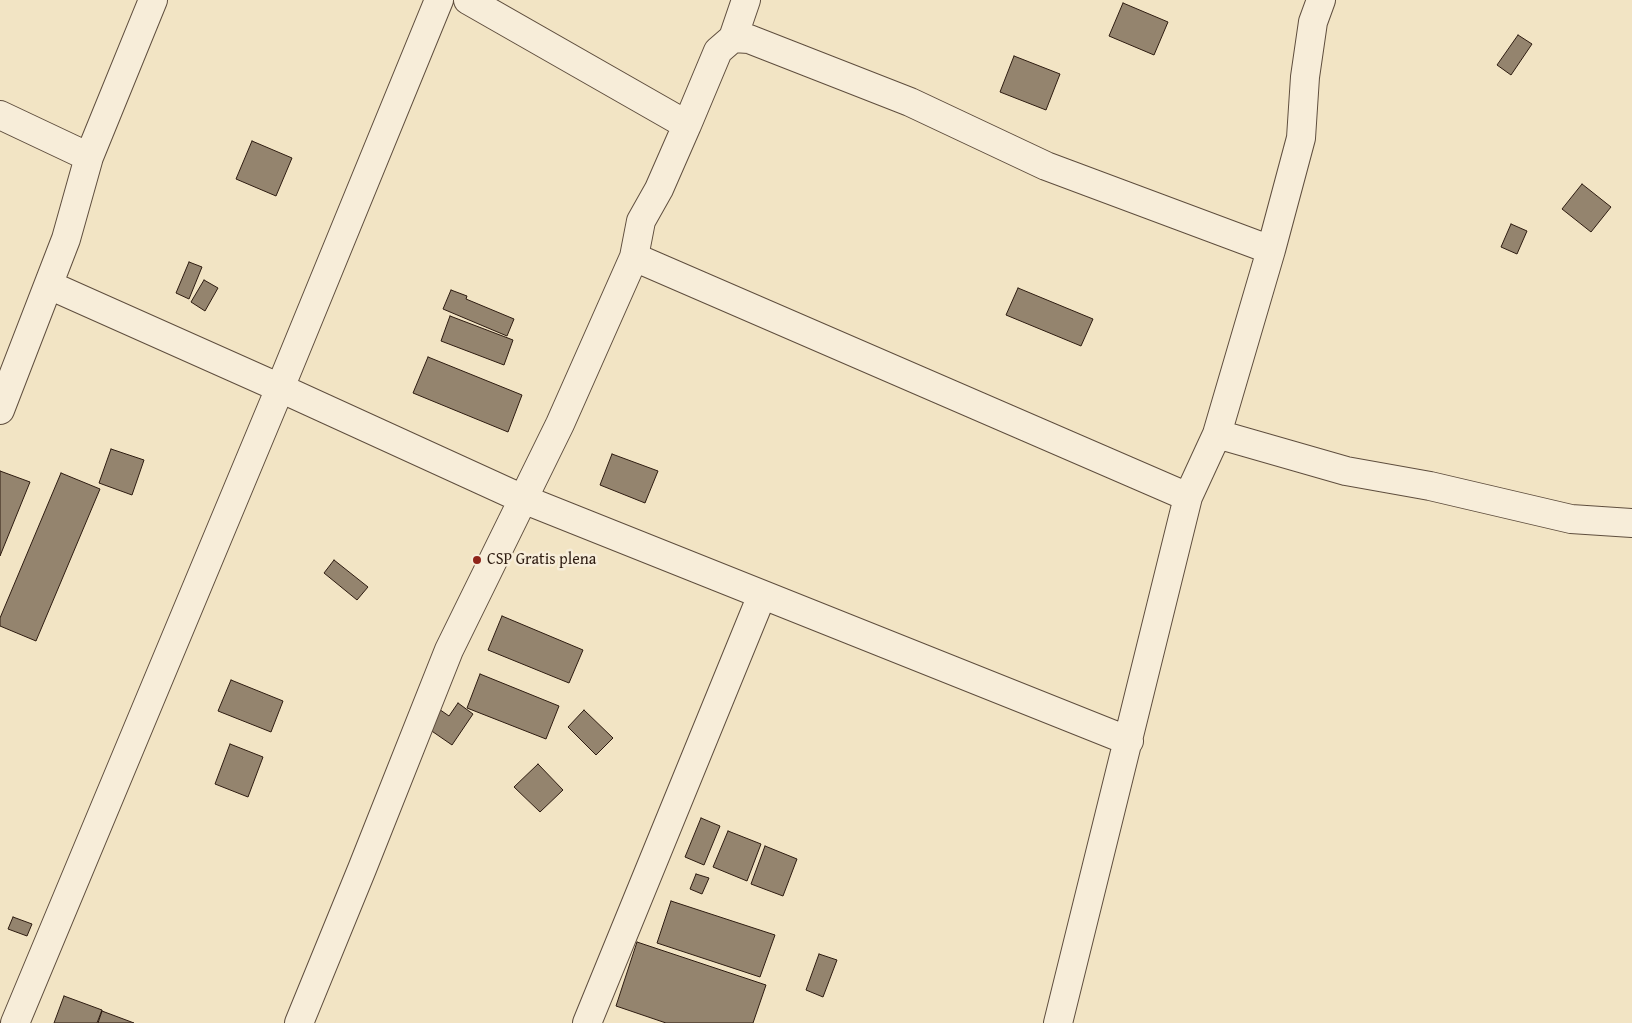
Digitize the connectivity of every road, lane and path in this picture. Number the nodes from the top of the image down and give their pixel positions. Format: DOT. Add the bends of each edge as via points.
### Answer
graph roads {
  1 [pos="153,0"];
  2 [pos="439,0"];
  3 [pos="468,0"];
  4 [pos="746,0"];
  5 [pos="1321,0"];
  6 [pos="733,38"];
  7 [pos="0,115"];
  8 [pos="687,125"];
  9 [pos="89,157"];
  10 [pos="1271,250"];
  11 [pos="634,257"];
  12 [pos="49,286"];
  13 [pos="280,388"];
  14 [pos="2,397"];
  15 [pos="1217,434"];
  16 [pos="1188,497"];
  17 [pos="523,499"];
  18 [pos="1632,523"];
  19 [pos="762,594"];
  20 [pos="1128,741"];
  21 [pos="15,1023"];
  22 [pos="299,1023"];
  23 [pos="587,1023"];
  24 [pos="1058,1023"];
  1 -- 9 [label="street"];
  2 -- 13 [label="street"];
  3 -- 8 [label="street"];
  4 -- 6 [label="street"];
  5 -- 10 [label="street" via="1313,22 1304,77 1301,138"];
  6 -- 8 [label="street" via="718,51"];
  6 -- 10 [label="street" via="749,39 910,102 1046,166"];
  7 -- 9 [label="street"];
  8 -- 11 [label="street" via="641,221"];
  9 -- 12 [label="street"];
  10 -- 15 [label="street"];
  11 -- 16 [label="street"];
  11 -- 17 [label="street"];
  12 -- 13 [label="street"];
  12 -- 14 [label="street"];
  13 -- 17 [label="street"];
  13 -- 21 [label="street"];
  15 -- 16 [label="street"];
  15 -- 18 [label="street" via="1346,471 1430,486 1571,519"];
  16 -- 20 [label="street"];
  17 -- 19 [label="street"];
  17 -- 22 [label="street" via="449,650"];
  19 -- 20 [label="street"];
  19 -- 23 [label="street"];
  20 -- 24 [label="street"];
}
